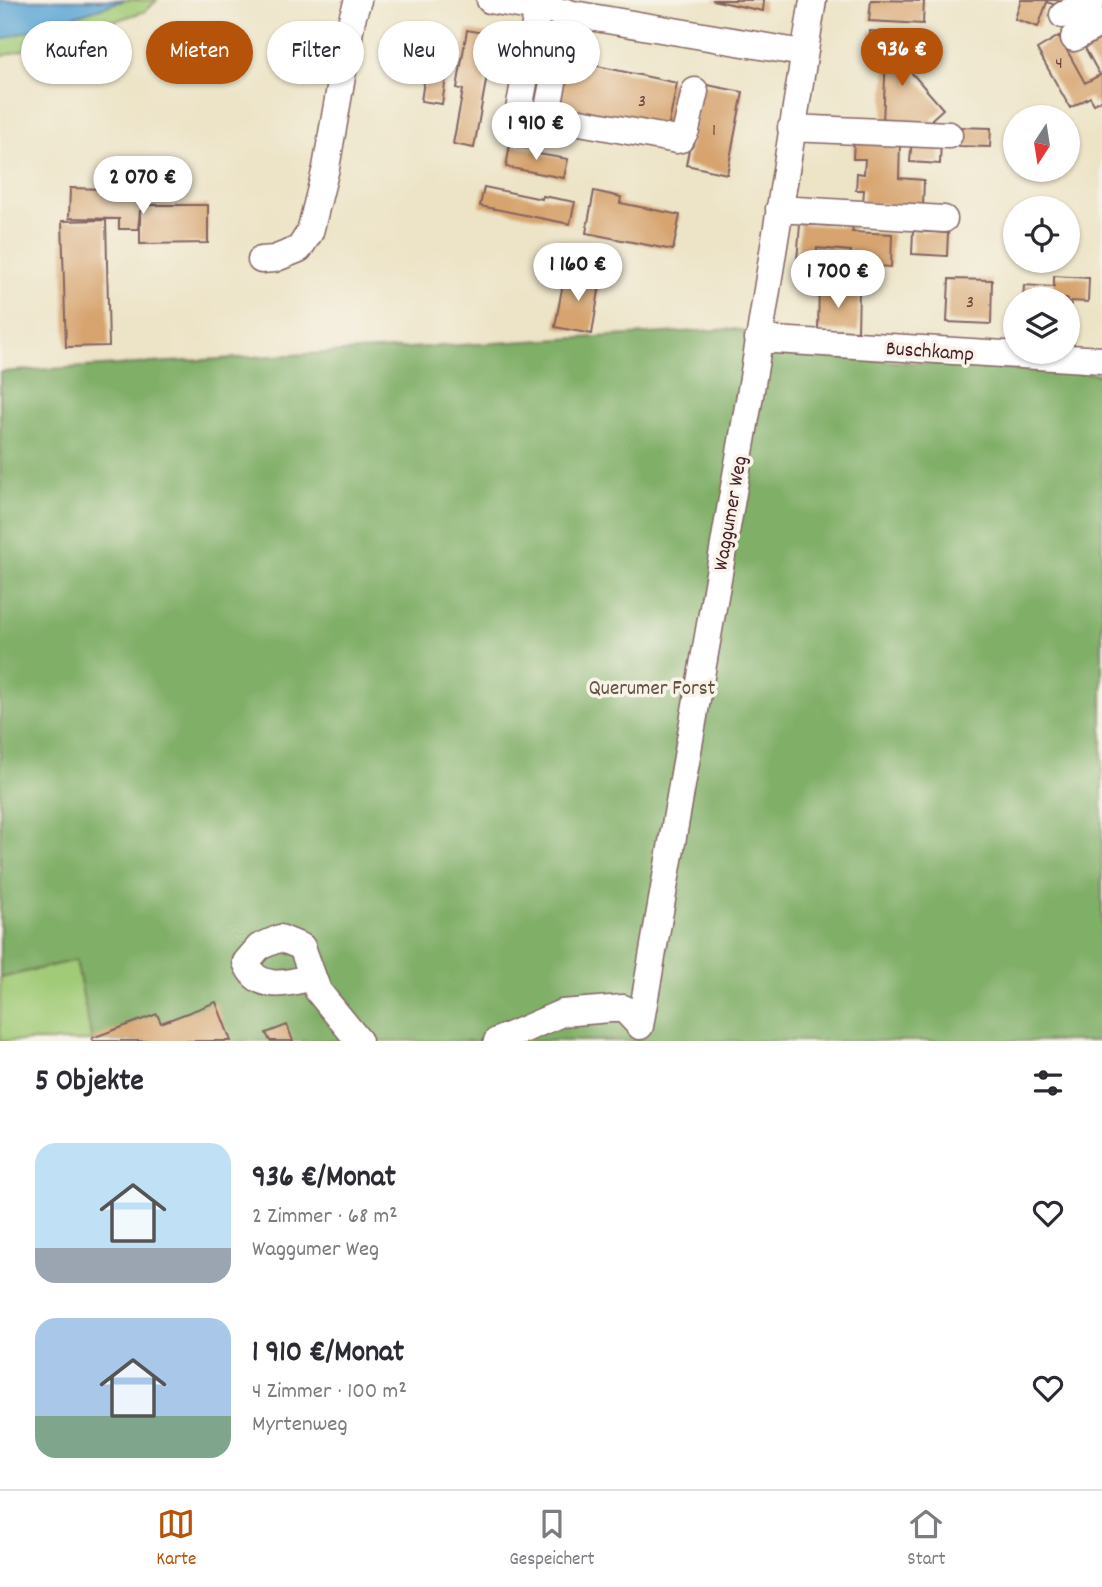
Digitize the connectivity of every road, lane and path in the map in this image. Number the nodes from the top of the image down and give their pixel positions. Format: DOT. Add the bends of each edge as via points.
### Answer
graph roads {
  1 [pos="358,0"];
  2 [pos="491,0"];
  3 [pos="813,0"];
  4 [pos="1092,0"];
  5 [pos="538,8"];
  6 [pos="576,9"];
  7 [pos="1102,22"];
  8 [pos="803,53"];
  9 [pos="695,90"];
  10 [pos="792,128"];
  11 [pos="515,131"];
  12 [pos="948,135"];
  13 [pos="779,209"];
  14 [pos="944,219"];
  15 [pos="261,260"];
  16 [pos="758,339"];
  17 [pos="1102,360"];
  18 [pos="312,976"];
  19 [pos="359,1041"];
  20 [pos="497,1041"];
  1 -- 15 [label="street" via="310,232 299,249 274,260"];
  2 -- 5 [label="street"];
  3 -- 8 [label="street, Waggumer Weg"];
  4 -- 7 [label="street" via="1068,27"];
  5 -- 6 [label="street"];
  5 -- 11 [label="street"];
  6 -- 8 [label="street"];
  6 -- 9 [label="street" via="548,108 553,117 677,140 686,130"];
  8 -- 10 [label="street, Waggumer Weg"];
  10 -- 12 [label="street"];
  10 -- 13 [label="street, Waggumer Weg"];
  13 -- 14 [label="street"];
  13 -- 16 [label="street, Waggumer Weg"];
  16 -- 17 [label="street, Buschkamp"];
  16 -- 20 [label="street, Waggumer Weg" via="640,1026 623,1008 562,1013"];
  18 -- 19 [label="street"];
}
